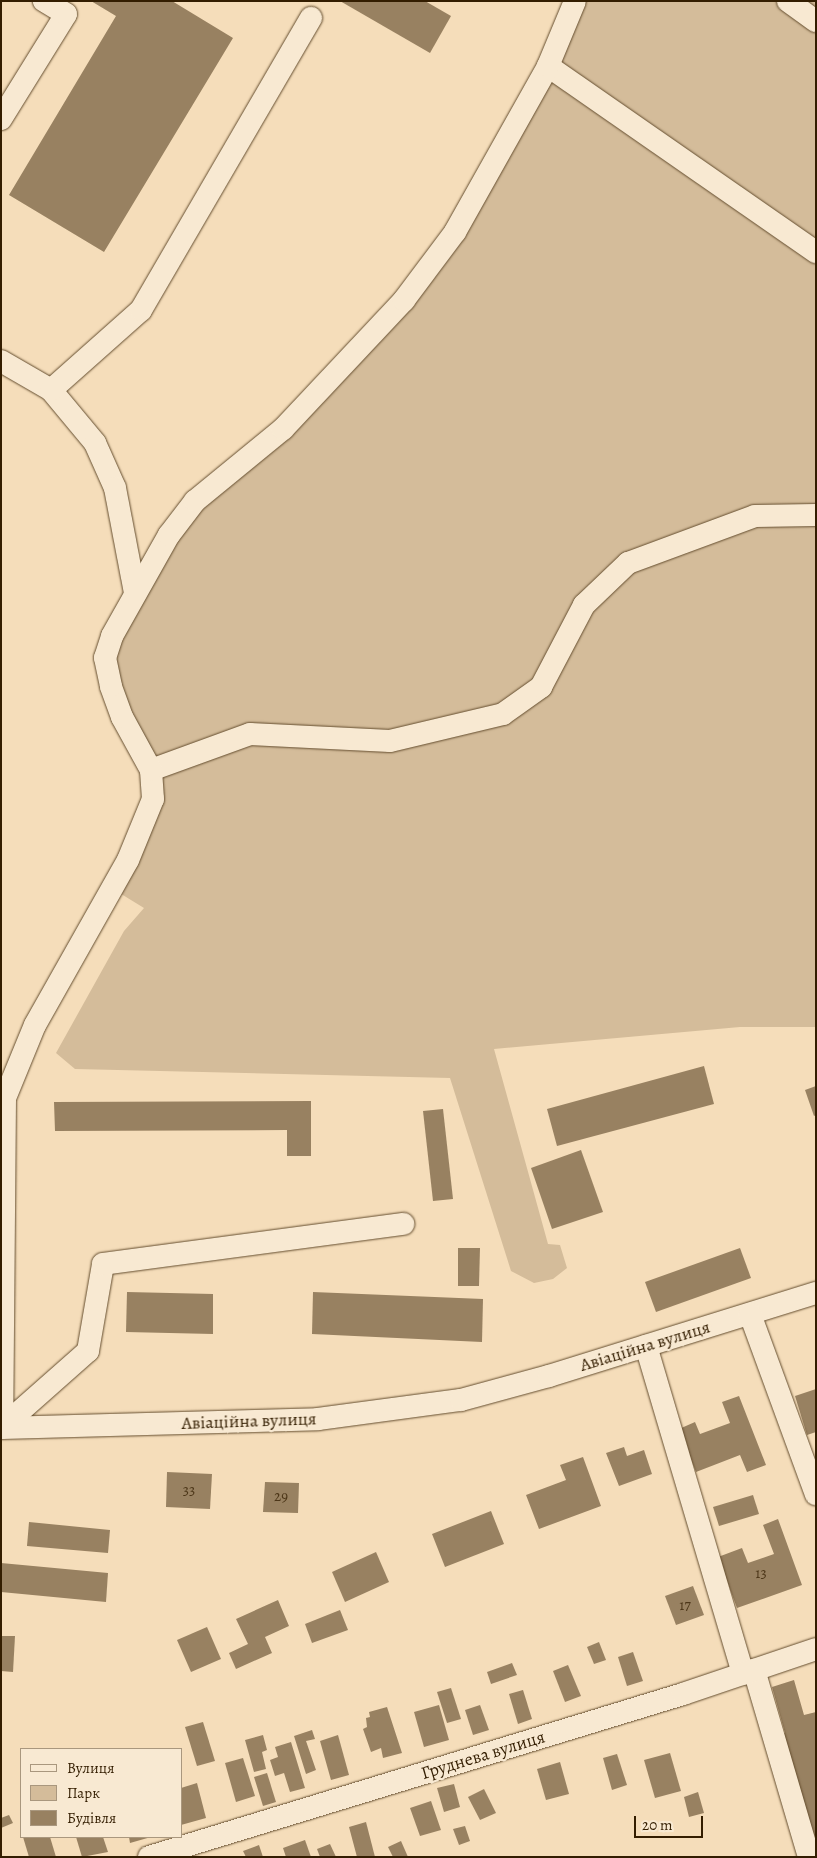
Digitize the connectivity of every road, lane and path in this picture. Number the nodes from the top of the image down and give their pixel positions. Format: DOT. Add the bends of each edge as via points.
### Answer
graph roads {
  1 [pos="44,1"];
  2 [pos="575,1"];
  3 [pos="788,1"];
  4 [pos="311,18"];
  5 [pos="816,21"];
  6 [pos="548,66"];
  7 [pos="1,119"];
  8 [pos="816,252"];
  9 [pos="1,361"];
  10 [pos="51,390"];
  11 [pos="816,515"];
  12 [pos="135,593"];
  13 [pos="151,770"];
  14 [pos="3,1095"];
  15 [pos="402,1224"];
  16 [pos="816,1293"];
  17 [pos="750,1314"];
  18 [pos="2,1346"];
  19 [pos="646,1346"];
  20 [pos="2,1428"];
  21 [pos="810,1458"];
  22 [pos="816,1494"];
  23 [pos="816,1649"];
  24 [pos="749,1672"];
  25 [pos="174,1853"];
  26 [pos="149,1857"];
  27 [pos="809,1857"];
  1 -- 7 [label="street" via="66,14"];
  2 -- 6 [label="street"];
  3 -- 5 [label="street"];
  4 -- 10 [label="street" via="140,310"];
  6 -- 8 [label="street"];
  6 -- 12 [label="street" via="455,232 404,300 283,429 195,500"];
  9 -- 10 [label="street"];
  10 -- 12 [label="street" via="95,443 115,488"];
  11 -- 13 [label="street" via="754,516 628,563 584,605 541,687 503,714 390,740 250,734"];
  12 -- 13 [label="street" via="112,636 105,658 122,717"];
  13 -- 14 [label="street" via="153,798 128,860 35,1025"];
  14 -- 18 [label="street"];
  15 -- 20 [label="street" via="103,1264 88,1351"];
  16 -- 17 [label="street, Авіаційна вулиця"];
  17 -- 19 [label="street, Авіаційна вулиця"];
  17 -- 21 [label="street"];
  18 -- 20 [label="street"];
  19 -- 20 [label="street, Авіаційна вулиця" via="461,1400 318,1419"];
  19 -- 24 [label="street"];
  21 -- 22 [label="street"];
  23 -- 24 [label="street, Груднева вулиця"];
  24 -- 25 [label="street, Груднева вулиця"];
  24 -- 27 [label="street"];
  25 -- 26 [label="street, Груднева вулиця"];
}
